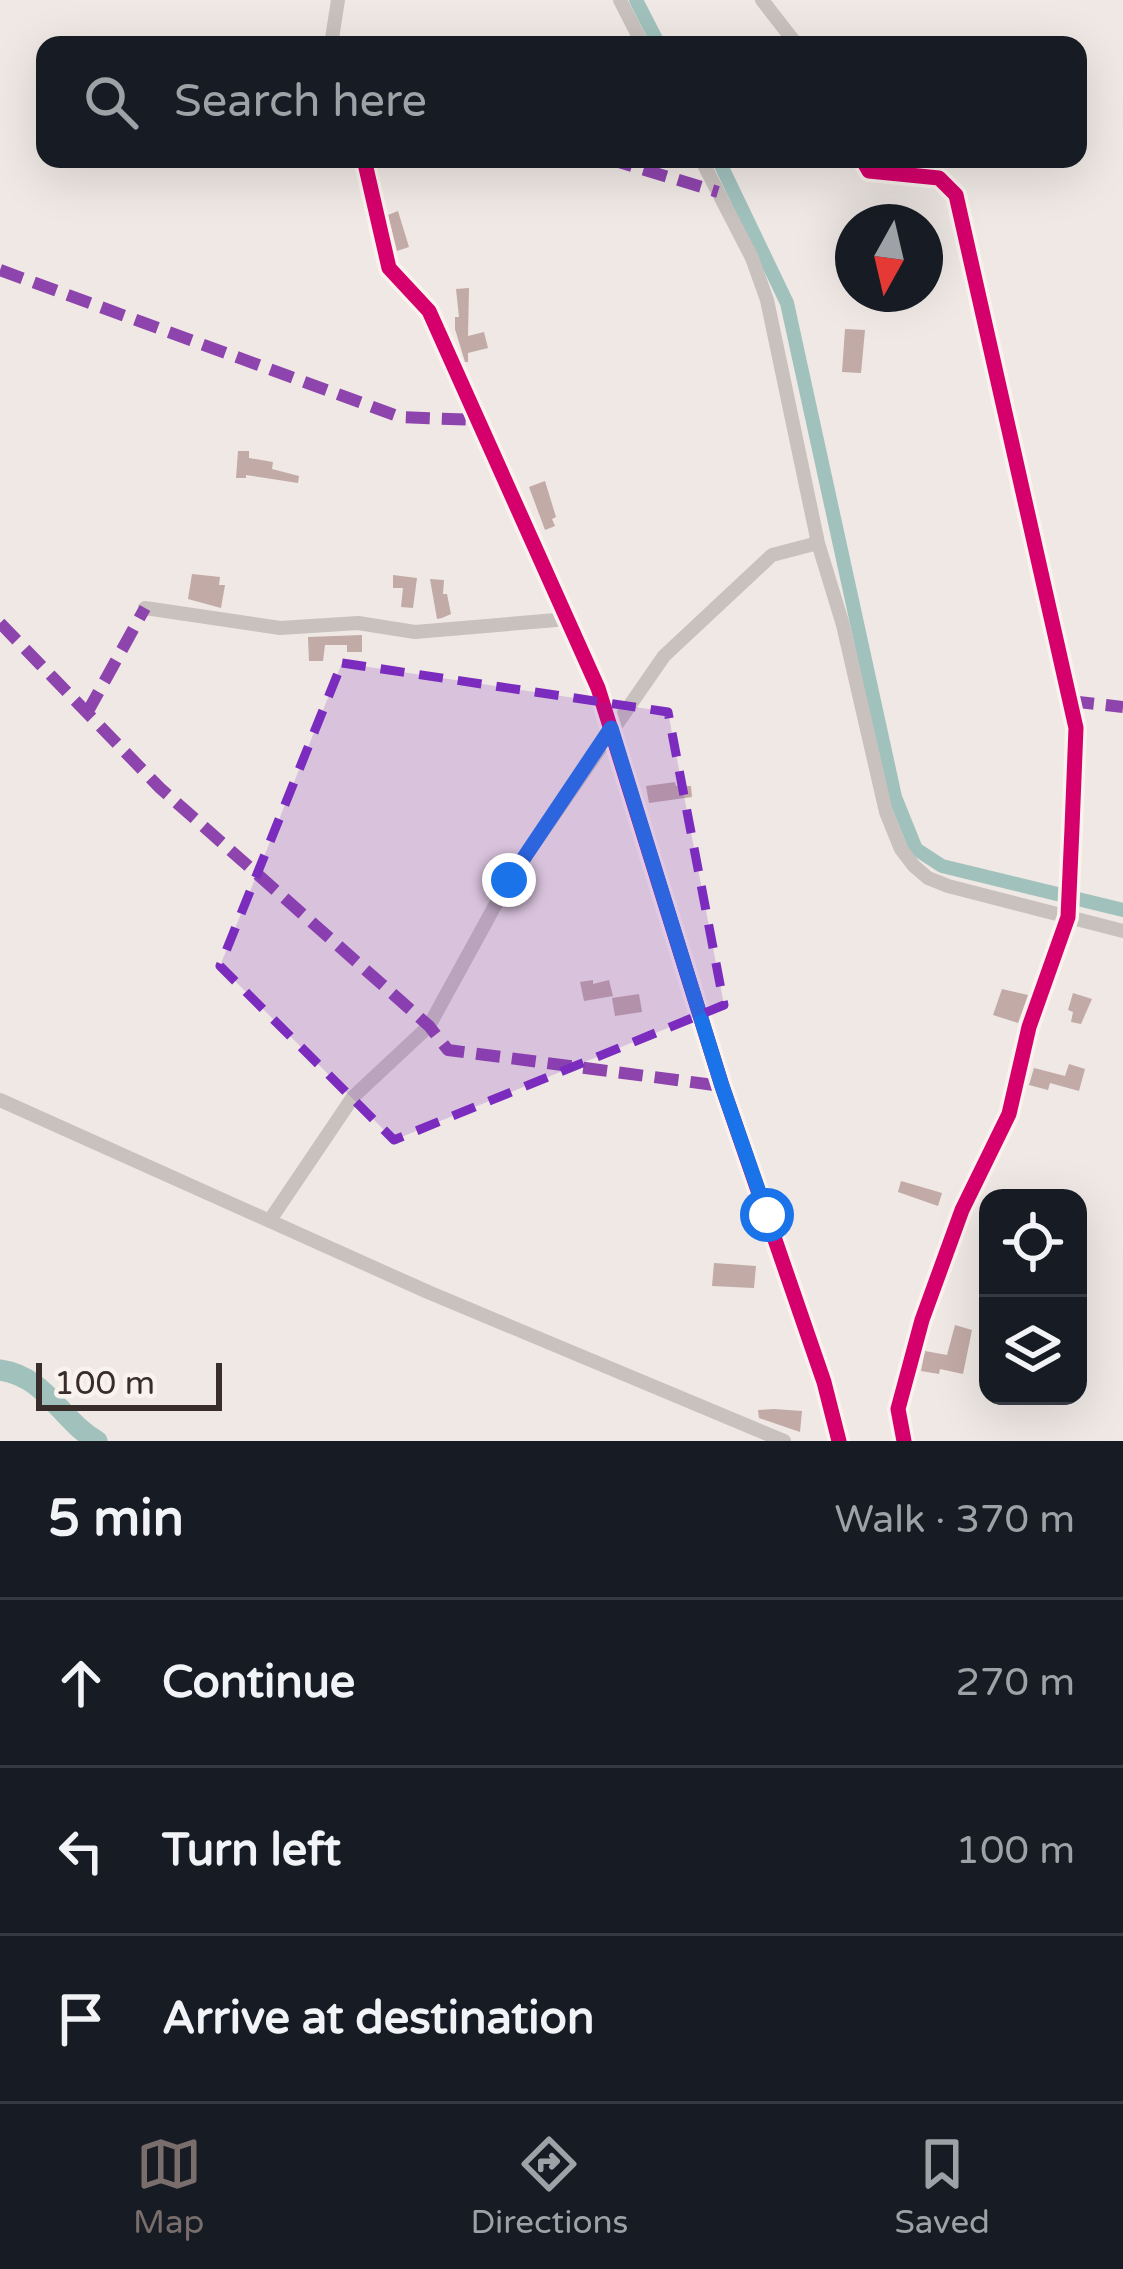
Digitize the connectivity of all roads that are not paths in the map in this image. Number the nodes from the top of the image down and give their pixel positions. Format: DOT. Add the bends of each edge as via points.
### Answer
graph roads {
  1 [pos="338,0"];
  2 [pos="620,0"];
  3 [pos="762,0"];
  4 [pos="332,36"];
  5 [pos="638,36"];
  6 [pos="790,36"];
  7 [pos="366,168"];
  8 [pos="706,168"];
  9 [pos="867,168"];
  10 [pos="818,543"];
  11 [pos="145,608"];
  12 [pos="568,619"];
  13 [pos="611,728"];
  14 [pos="1068,917"];
  15 [pos="1123,931"];
  16 [pos="0,1100"];
  17 [pos="270,1220"];
  18 [pos="784,1441"];
  19 [pos="839,1441"];
  20 [pos="904,1441"];
  1 -- 4 [label="street"];
  2 -- 5 [label="street"];
  3 -- 6 [label="street"];
  7 -- 12 [label="street" via="388,268 429,311"];
  8 -- 10 [label="street" via="767,301"];
  9 -- 14 [label="street" via="939,178 956,196 1076,728"];
  10 -- 13 [label="street" via="772,556 738,585 664,656"];
  10 -- 14 [label="street" via="901,850 928,878"];
  11 -- 12 [label="street" via="280,628 358,623 415,632"];
  12 -- 13 [label="street"];
  13 -- 17 [label="street" via="509,880 429,1026 353,1097"];
  13 -- 19 [label="street"];
  14 -- 15 [label="street"];
  14 -- 20 [label="street" via="1009,1114 922,1320 898,1409"];
  16 -- 17 [label="street"];
  17 -- 18 [label="street"];
}
